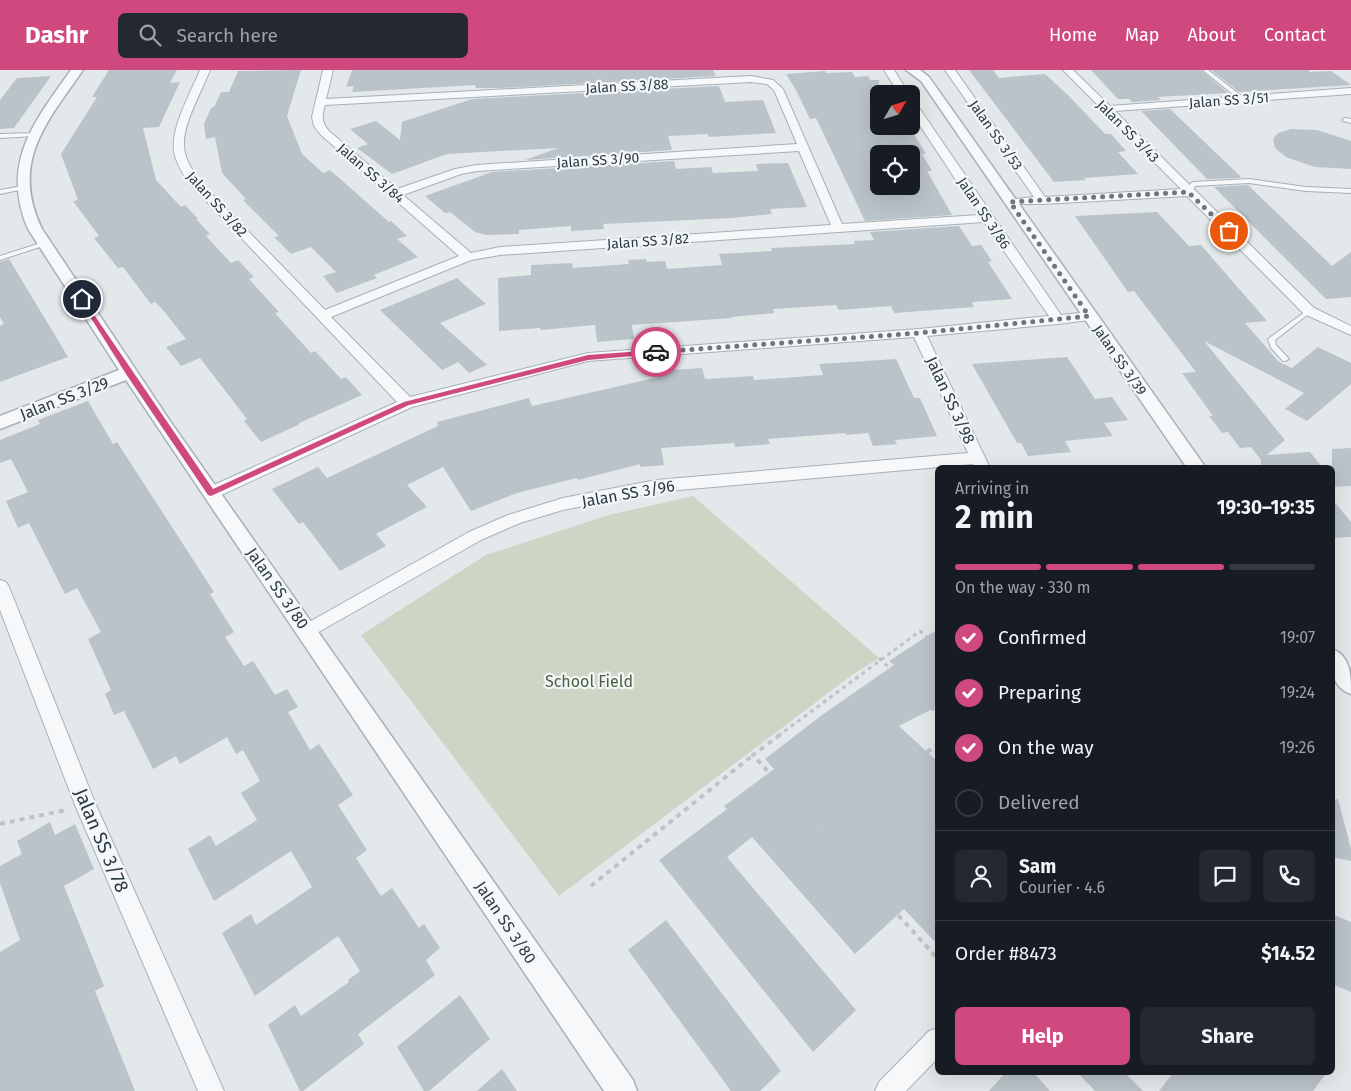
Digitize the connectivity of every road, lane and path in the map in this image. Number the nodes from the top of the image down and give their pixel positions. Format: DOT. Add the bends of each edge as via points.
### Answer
graph roads {
  1 [pos="77,70"];
  2 [pos="205,70"];
  3 [pos="328,70"];
  4 [pos="889,70"];
  5 [pos="950,70"];
  6 [pos="1068,70"];
  7 [pos="1205,70"];
  8 [pos="921,73"];
  9 [pos="898,85"];
  10 [pos="1351,91"];
  11 [pos="1242,99"];
  12 [pos="320,102"];
  13 [pos="1107,109"];
  14 [pos="920,118"];
  15 [pos="35,134"];
  16 [pos="0,136"];
  17 [pos="804,147"];
  18 [pos="22,188"];
  19 [pos="1351,191"];
  20 [pos="0,192"];
  21 [pos="1188,192"];
  22 [pos="395,194"];
  23 [pos="1042,200"];
  24 [pos="1010,202"];
  25 [pos="987,218"];
  26 [pos="838,228"];
  27 [pos="44,244"];
  28 [pos="468,256"];
  29 [pos="0,258"];
  30 [pos="1309,311"];
  31 [pos="321,316"];
  32 [pos="1089,316"];
  33 [pos="1058,320"];
  34 [pos="1351,331"];
  35 [pos="919,333"];
  36 [pos="1285,359"];
  37 [pos="128,372"];
  38 [pos="407,403"];
  39 [pos="0,423"];
  40 [pos="980,463"];
  41 [pos="952,465"];
  42 [pos="1195,465"];
  43 [pos="935,466"];
  44 [pos="211,493"];
  45 [pos="0,587"];
  46 [pos="308,631"];
  47 [pos="935,644"];
  48 [pos="879,658"];
  49 [pos="1335,662"];
  50 [pos="1351,684"];
  51 [pos="935,711"];
  52 [pos="935,746"];
  53 [pos="753,756"];
  54 [pos="863,800"];
  55 [pos="86,805"];
  56 [pos="0,824"];
  57 [pos="591,886"];
  58 [pos="935,956"];
  59 [pos="935,1043"];
  60 [pos="211,1091"];
  61 [pos="622,1091"];
  62 [pos="888,1091"];
  1 -- 15 [label="street, Jalan SS 3/80"];
  2 -- 31 [label="street, Jalan SS 3/82" via="180,132 180,162 196,184"];
  3 -- 12 [label="street, Jalan SS 3/84"];
  4 -- 9 [label="street"];
  5 -- 23 [label="street, Jalan SS 3/53"];
  6 -- 13 [label="street, Jalan SS 3/43"];
  7 -- 11 [label="lane"];
  8 -- 24 [label="street, Jalan SS 3/39"];
  10 -- 11 [label="street, Jalan SS 3/51"];
  11 -- 13 [label="street, Jalan SS 3/51"];
  12 -- 17 [label="street, Jalan SS 3/88" via="751,79 770,82 778,89"];
  12 -- 22 [label="street, Jalan SS 3/84" via="316,117 325,134"];
  13 -- 21 [label="street, Jalan SS 3/43"];
  14 -- 25 [label="street, Jalan SS 3/86"];
  15 -- 16 [label="lane"];
  15 -- 18 [label="street, Jalan SS 3/80" via="26,158"];
  17 -- 22 [label="street, Jalan SS 3/90" via="477,168 459,171"];
  17 -- 26 [label="street, Jalan SS 3/88"];
  18 -- 20 [label="lane"];
  18 -- 27 [label="street, Jalan SS 3/80" via="33,228"];
  19 -- 21 [label="lane" via="1249,181 1193,184"];
  21 -- 23 [label="street"];
  21 -- 30 [label="street, Jalan SS 3/43"];
  22 -- 28 [label="street, Jalan SS 3/84"];
  23 -- 24 [label="street"];
  24 -- 32 [label="street, Jalan SS 3/39"];
  25 -- 26 [label="street, Jalan SS 3/82"];
  25 -- 33 [label="street, Jalan SS 3/86"];
  26 -- 28 [label="street, Jalan SS 3/82" via="500,251"];
  27 -- 29 [label="lane"];
  27 -- 37 [label="street, Jalan SS 3/80"];
  28 -- 31 [label="street, Jalan SS 3/82"];
  30 -- 34 [label="street, Jalan SS 3/43"];
  30 -- 36 [label="lane" via="1271,339"];
  31 -- 38 [label="street, Jalan SS 3/82"];
  32 -- 33 [label="street"];
  32 -- 42 [label="street, Jalan SS 3/39"];
  33 -- 35 [label="street"];
  35 -- 38 [label="street" via="588,358"];
  35 -- 40 [label="street, Jalan SS 3/98"];
  37 -- 39 [label="street, Jalan SS 3/29"];
  37 -- 44 [label="street, Jalan SS 3/80"];
  38 -- 44 [label="street"];
  40 -- 41 [label="street, Jalan SS 3/96"];
  43 -- 46 [label="street, Jalan SS 3/96" via="656,486 563,504 514,519 475,536"];
  44 -- 46 [label="street, Jalan SS 3/80"];
  45 -- 55 [label="street, Jalan SS 3/78"];
  46 -- 61 [label="street, Jalan SS 3/80"];
  47 -- 48 [label="path" via="920,631"];
  48 -- 51 [label="path"];
  48 -- 53 [label="path"];
  49 -- 50 [label="street"];
  52 -- 54 [label="path"];
  53 -- 57 [label="path"];
  53 -- 58 [label="path"];
  55 -- 56 [label="path"];
  55 -- 60 [label="street, Jalan SS 3/78"];
  59 -- 62 [label="street"];
}
